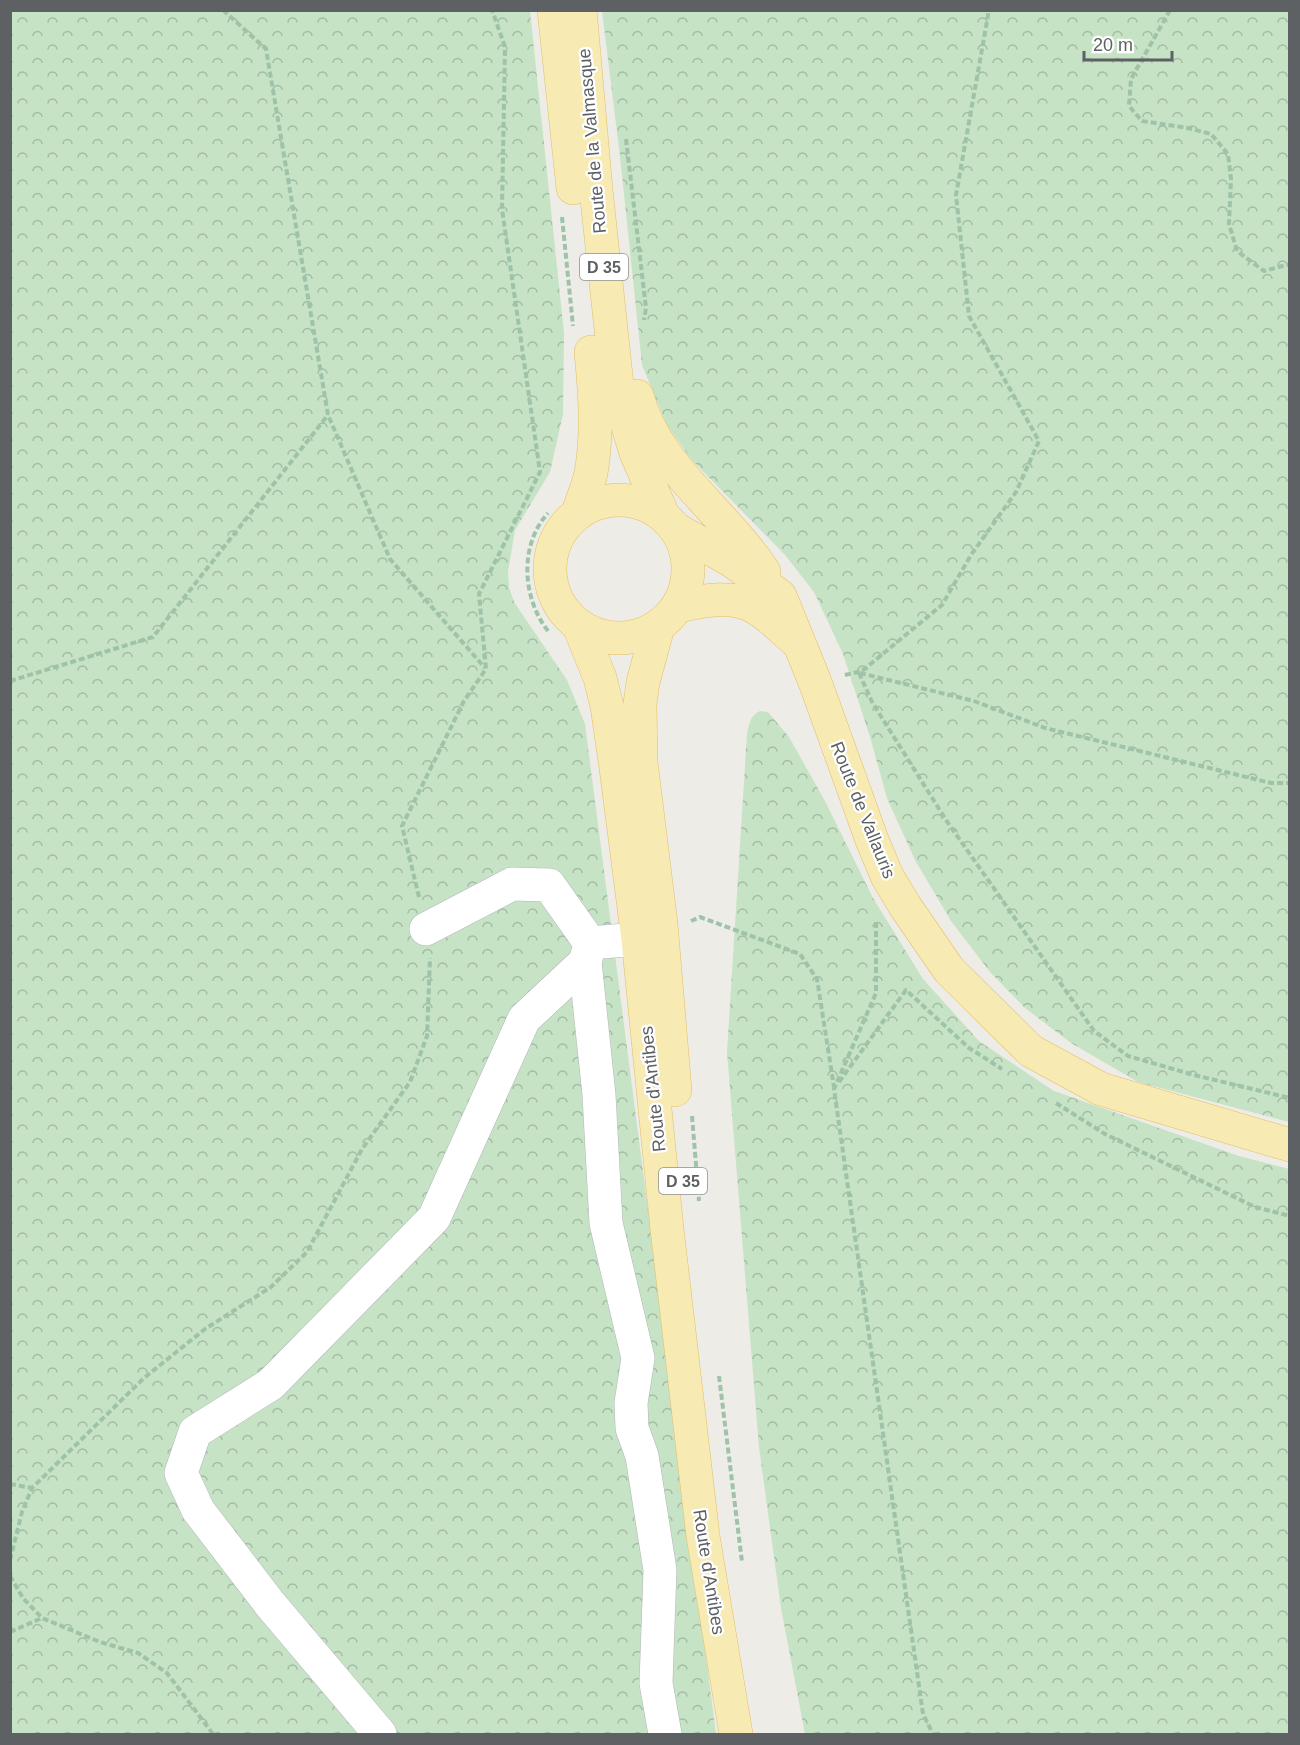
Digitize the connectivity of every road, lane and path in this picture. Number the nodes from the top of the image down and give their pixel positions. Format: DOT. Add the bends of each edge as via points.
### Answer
graph roads {
  1 [pos="223,10"];
  2 [pos="492,10"];
  3 [pos="554,10"];
  4 [pos="580,10"];
  5 [pos="989,10"];
  6 [pos="1170,10"];
  7 [pos="596,190"];
  8 [pos="1290,264"];
  9 [pos="328,416"];
  10 [pos="578,513"];
  11 [pos="669,522"];
  12 [pos="780,596"];
  13 [pos="668,616"];
  14 [pos="579,626"];
  15 [pos="800,644"];
  16 [pos="486,669"];
  17 [pos="859,673"];
  18 [pos="10,681"];
  19 [pos="815,682"];
  20 [pos="1290,783"];
  21 [pos="876,919"];
  22 [pos="690,921"];
  23 [pos="426,929"];
  24 [pos="638,939"];
  25 [pos="588,953"];
  26 [pos="1008,1073"];
  27 [pos="834,1089"];
  28 [pos="1047,1098"];
  29 [pos="1290,1098"];
  30 [pos="692,1115"];
  31 [pos="1290,1145"];
  32 [pos="699,1210"];
  33 [pos="1290,1216"];
  34 [pos="718,1374"];
  35 [pos="10,1484"];
  36 [pos="32,1488"];
  37 [pos="10,1560"];
  38 [pos="744,1572"];
  39 [pos="10,1576"];
  40 [pos="42,1618"];
  41 [pos="10,1632"];
  42 [pos="213,1734"];
  43 [pos="380,1734"];
  44 [pos="665,1734"];
  45 [pos="736,1734"];
  46 [pos="754,1734"];
  47 [pos="933,1734"];
  1 -- 9 [label="path" via="266,49"];
  2 -- 16 [label="path" via="505,47 502,209 540,472 479,594"];
  3 -- 10 [label="main road, Route de la Valmasque / D 35" via="595,394 594,450"];
  4 -- 7 [label="main road, Route de la Valmasque / D 35"];
  5 -- 17 [label="path" via="956,195 969,316 1039,441 1016,492 971,555 942,605"];
  6 -- 8 [label="path" via="1131,79 1129,106 1142,121 1211,134 1228,153 1230,224 1238,251 1264,271"];
  7 -- 11 [label="main road, Route de la Valmasque / D 35" via="618,394 636,453"];
  7 -- 12 [label="main road, Route de Vallauris" via="619,278 633,379 646,421 673,464 761,567"];
  9 -- 16 [label="path" via="390,559"];
  9 -- 18 [label="path" via="153,637"];
  10 -- 11 [label="main road" via="594,504 629,500 647,505"];
  10 -- 14 [label="main road" via="555,542 550,579 555,597"];
  11 -- 12 [label="main road"];
  11 -- 13 [label="main road" via="685,548 688,568 686,588"];
  12 -- 15 [label="main road, Route de Vallauris"];
  13 -- 14 [label="main road" via="639,636 618,639 598,636"];
  13 -- 15 [label="main road, Route de Vallauris" via="704,600 742,602 756,608"];
  13 -- 46 [label="main road, Route d'Antibes / D 35" via="641,693 641,762 662,924 686,1223 714,1476"];
  14 -- 24 [label="main road, Route d'Antibes / D 35" via="607,706"];
  15 -- 19 [label="main road, Route de Vallauris"];
  16 -- 23 [label="path" via="464,701 402,826"];
  17 -- 19 [label="path"];
  17 -- 20 [label="path" via="974,701 1046,728 1271,783"];
  17 -- 29 [label="path" via="872,702 946,820 1094,1031 1128,1056"];
  19 -- 31 [label="main road, Route de Vallauris" via="887,876 949,970 1031,1051 1101,1089"];
  21 -- 27 [label="path" via="876,993"];
  22 -- 27 [label="path" via="700,917 800,954 818,979"];
  23 -- 25 [label="lane" via="512,884 549,885"];
  23 -- 36 [label="path" via="430,958 428,1036 411,1082 362,1149 306,1252 271,1287 205,1329 144,1378"];
  24 -- 25 [label="lane"];
  24 -- 45 [label="main road, Route d'Antibes / D 35" via="701,1524"];
  25 -- 43 [label="lane" via="524,1019 434,1218 271,1384 195,1432 181,1473 198,1510 270,1604"];
  25 -- 44 [label="lane" via="606,1222 638,1358 632,1428 642,1456 660,1570 656,1683"];
  26 -- 27 [label="path" via="969,1048 906,990"];
  27 -- 47 [label="path" via="922,1714"];
  28 -- 33 [label="path" via="1105,1134 1255,1207"];
  30 -- 32 [label="path"];
  34 -- 38 [label="path"];
  35 -- 36 [label="path"];
  36 -- 37 [label="path"];
  39 -- 40 [label="path"];
  40 -- 41 [label="path"];
  40 -- 42 [label="path" via="138,1653 167,1673"];
}
